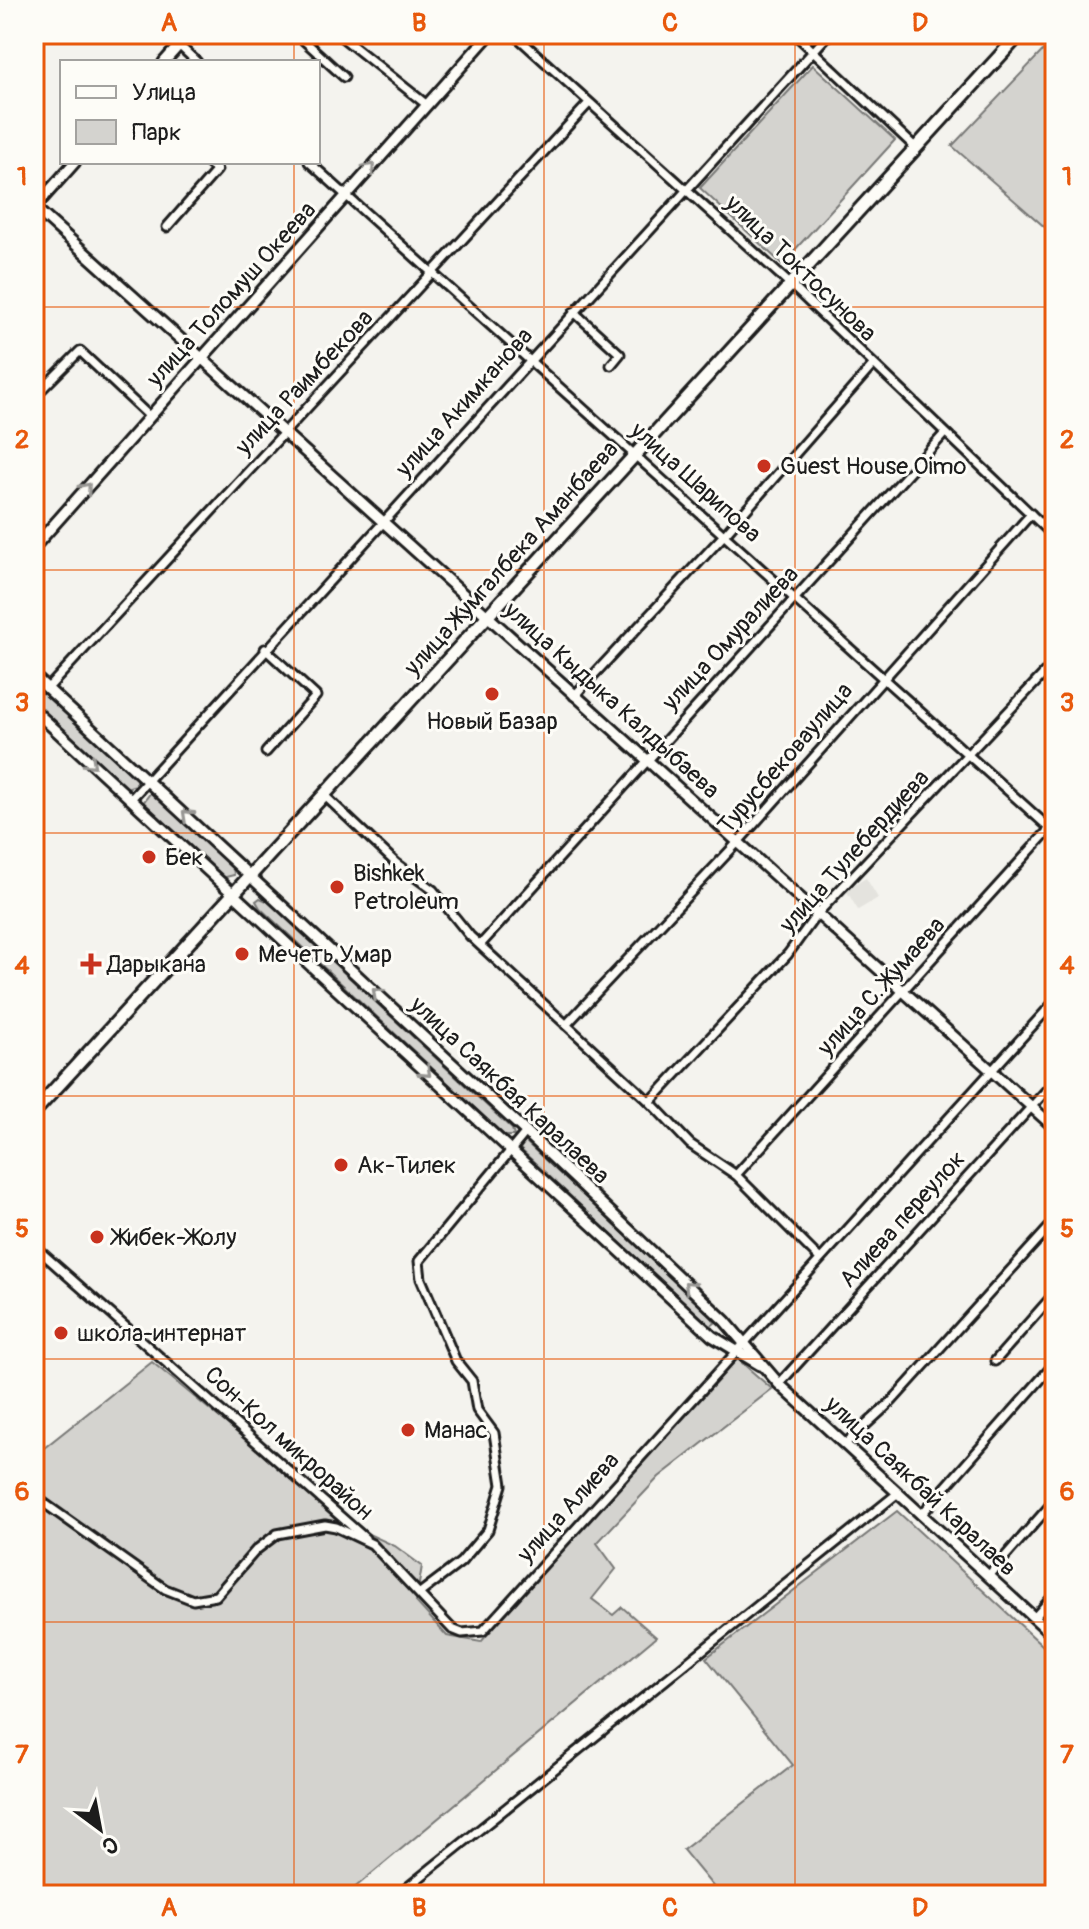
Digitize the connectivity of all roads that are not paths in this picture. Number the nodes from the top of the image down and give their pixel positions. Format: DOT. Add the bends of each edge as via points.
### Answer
graph roads {
  1 [pos="167,34"];
  2 [pos="189,34"];
  3 [pos="297,34"];
  4 [pos="338,34"];
  5 [pos="490,34"];
  6 [pos="514,34"];
  7 [pos="795,34"];
  8 [pos="829,34"];
  9 [pos="1020,34"];
  10 [pos="179,45"];
  11 [pos="813,51"];
  12 [pos="166,60"];
  13 [pos="195,60"];
  14 [pos="344,77"];
  15 [pos="589,103"];
  16 [pos="427,105"];
  17 [pos="915,147"];
  18 [pos="73,164"];
  19 [pos="210,164"];
  20 [pos="311,164"];
  21 [pos="686,188"];
  22 [pos="346,195"];
  23 [pos="34,207"];
  24 [pos="167,227"];
  25 [pos="433,273"];
  26 [pos="790,284"];
  27 [pos="574,312"];
  28 [pos="201,358"];
  29 [pos="530,360"];
  30 [pos="611,365"];
  31 [pos="873,365"];
  32 [pos="34,397"];
  33 [pos="149,416"];
  34 [pos="284,433"];
  35 [pos="945,433"];
  36 [pos="635,455"];
  37 [pos="1031,514"];
  38 [pos="382,522"];
  39 [pos="725,534"];
  40 [pos="1055,537"];
  41 [pos="34,547"];
  42 [pos="794,599"];
  43 [pos="488,616"];
  44 [pos="265,649"];
  45 [pos="1055,662"];
  46 [pos="34,676"];
  47 [pos="883,677"];
  48 [pos="48,688"];
  49 [pos="574,696"];
  50 [pos="34,710"];
  51 [pos="266,752"];
  52 [pos="970,756"];
  53 [pos="648,758"];
  54 [pos="149,780"];
  55 [pos="324,795"];
  56 [pos="131,799"];
  57 [pos="1053,828"];
  58 [pos="739,841"];
  59 [pos="250,874"];
  60 [pos="232,894"];
  61 [pos="817,914"];
  62 [pos="482,943"];
  63 [pos="904,990"];
  64 [pos="1055,1001"];
  65 [pos="566,1025"];
  66 [pos="993,1070"];
  67 [pos="1055,1081"];
  68 [pos="650,1102"];
  69 [pos="1032,1106"];
  70 [pos="34,1112"];
  71 [pos="1055,1128"];
  72 [pos="526,1132"];
  73 [pos="511,1151"];
  74 [pos="736,1175"];
  75 [pos="1055,1221"];
  76 [pos="34,1246"];
  77 [pos="819,1258"];
  78 [pos="1055,1293"];
  79 [pos="745,1340"];
  80 [pos="735,1353"];
  81 [pos="995,1361"];
  82 [pos="1055,1363"];
  83 [pos="760,1365"];
  84 [pos="779,1384"];
  85 [pos="846,1443"];
  86 [pos="898,1493"];
  87 [pos="34,1496"];
  88 [pos="1055,1500"];
  89 [pos="921,1515"];
  90 [pos="372,1544"];
  91 [pos="988,1576"];
  92 [pos="420,1593"];
  93 [pos="1055,1594"];
  94 [pos="1034,1618"];
  95 [pos="1055,1637"];
  96 [pos="398,1895"];
  1 -- 10 [label="street"];
  2 -- 10 [label="street"];
  3 -- 14 [label="street"];
  4 -- 16 [label="street"];
  5 -- 16 [label="street, улица Толомуш Океева"];
  6 -- 15 [label="street, улица Токтосунова"];
  7 -- 11 [label="street"];
  8 -- 11 [label="street, улица Акимканова"];
  9 -- 17 [label="main road, улица Жумгалбека Аманбаева"];
  10 -- 12 [label="street"];
  10 -- 13 [label="street"];
  11 -- 17 [label="street"];
  11 -- 21 [label="street, улица Акимканова"];
  15 -- 21 [label="street, улица Токтосунова"];
  15 -- 25 [label="street, улица Раимбекова"];
  22 -- 16 [label="street, улица Толомуш Океева, one-way"];
  17 -- 26 [label="main road, улица Жумгалбека Аманбаева"];
  18 -- 23 [label="street"];
  19 -- 24 [label="street" via="217,170"];
  20 -- 22 [label="street, улица Шарипова"];
  21 -- 26 [label="street, улица Токтосунова"];
  21 -- 27 [label="street, улица Акимканова"];
  22 -- 25 [label="street, улица Шарипова"];
  22 -- 28 [label="street, улица Толомуш Океева"];
  23 -- 28 [label="street, улица Кыдыка Калдыбаева"];
  25 -- 29 [label="street, улица Шарипова"];
  25 -- 34 [label="street, улица Раимбекова"];
  26 -- 31 [label="street, улица Токтосунова"];
  26 -- 36 [label="main road, улица Жумгалбека Аманбаева"];
  27 -- 29 [label="street, улица Акимканова"];
  27 -- 30 [label="street" via="620,354"];
  28 -- 33 [label="street, улица Толомуш Океева"];
  28 -- 34 [label="street, улица Кыдыка Калдыбаева"];
  29 -- 36 [label="street, улица Шарипова"];
  29 -- 38 [label="street, улица Акимканова"];
  31 -- 35 [label="street, улица Токтосунова"];
  31 -- 39 [label="street"];
  32 -- 33 [label="street" via="80,351"];
  41 -- 33 [label="street, улица Толомуш Океева, one-way"];
  34 -- 38 [label="street, улица Кыдыка Калдыбаева"];
  34 -- 48 [label="street, улица Раимбекова"];
  35 -- 37 [label="street, улица Токтосунова"];
  35 -- 42 [label="street, улица Омуралиева"];
  36 -- 39 [label="street, улица Шарипова"];
  36 -- 43 [label="main road, улица Жумгалбека Аманбаева"];
  37 -- 40 [label="street, улица Токтосунова"];
  37 -- 47 [label="street, Турусбековаулица"];
  38 -- 43 [label="street, улица Кыдыка Калдыбаева"];
  38 -- 44 [label="street, улица Акимканова"];
  39 -- 42 [label="street, улица Шарипова"];
  39 -- 49 [label="street"];
  42 -- 47 [label="street, улица Шарипова"];
  42 -- 53 [label="street, улица Омуралиева"];
  43 -- 49 [label="street, улица Кыдыка Калдыбаева"];
  43 -- 55 [label="main road, улица Жумгалбека Аманбаева"];
  44 -- 51 [label="street" via="316,696"];
  44 -- 54 [label="street, улица Акимканова"];
  45 -- 52 [label="street, улица Тулебердиева"];
  46 -- 48 [label="street, улица Саякбая Каралаева"];
  47 -- 52 [label="street, улица Шарипова"];
  47 -- 58 [label="street, Турусбековаулица"];
  48 -- 54 [label="street, улица Саякбая Каралаева"];
  49 -- 53 [label="street, улица Кыдыка Калдыбаева"];
  50 -- 56 [label="street, улица Саякбая Каралаева, one-way"];
  52 -- 57 [label="street, улица Шарипова"];
  52 -- 61 [label="street, улица Тулебердиева"];
  53 -- 58 [label="street, улица Кыдыка Калдыбаева"];
  53 -- 62 [label="street, улица Омуралиева"];
  54 -- 56 [label="street, улица Акимканова"];
  59 -- 54 [label="street, улица Саякбая Каралаева, one-way"];
  55 -- 59 [label="main road, улица Жумгалбека Аманбаева"];
  55 -- 62 [label="street" via="433,890 470,936"];
  56 -- 60 [label="street, улица Саякбая Каралаева"];
  57 -- 63 [label="street, улица С. Жумаева"];
  58 -- 61 [label="street, улица Кыдыка Калдыбаева"];
  58 -- 65 [label="street, Турусбековаулица"];
  59 -- 60 [label="main road, улица Жумгалбека Аманбаева"];
  72 -- 59 [label="street, улица Саякбая Каралаева, one-way"];
  60 -- 70 [label="main road, улица Жумгалбека Аманбаева"];
  60 -- 73 [label="street, улица Саякбая Каралаева, one-way"];
  61 -- 63 [label="street, улица Кыдыка Калдыбаева"];
  61 -- 68 [label="street, улица Тулебердиева" via="788,954"];
  62 -- 65 [label="street"];
  63 -- 66 [label="street, улица Кыдыка Калдыбаева"];
  63 -- 74 [label="street, улица С. Жумаева"];
  64 -- 66 [label="street, улица Алиева"];
  65 -- 68 [label="street"];
  66 -- 69 [label="street, улица Кыдыка Калдыбаева"];
  66 -- 77 [label="street, улица Алиева"];
  67 -- 69 [label="street, Алиева переулок"];
  68 -- 74 [label="street" via="690,1144"];
  69 -- 71 [label="street, улица Кыдыка Калдыбаева"];
  69 -- 84 [label="street, Алиева переулок"];
  72 -- 73 [label="street"];
  79 -- 72 [label="street, улица Саякбая Каралаева, one-way"];
  73 -- 80 [label="street, улица Саякбая Каралаева"];
  73 -- 92 [label="street" via="419,1261 434,1312 456,1361 472,1381 477,1410 494,1433 502,1485 488,1530 461,1562"];
  74 -- 77 [label="street"];
  75 -- 85 [label="street" via="892,1401"];
  76 -- 90 [label="street, Сон-Кол микрорайон"];
  77 -- 79 [label="street, улица Алиева"];
  78 -- 81 [label="street"];
  79 -- 80 [label="street, улица Алиева"];
  79 -- 83 [label="street, улица Саякбай Каралаев"];
  80 -- 83 [label="street, улица Саякбай Каралаев"];
  80 -- 92 [label="street, улица Алиева" via="483,1631 452,1629"];
  82 -- 89 [label="street"];
  83 -- 84 [label="street, улица Саякбай Каралаев"];
  84 -- 85 [label="street, улица Саякбай Каралаев"];
  85 -- 86 [label="street, улица Саякбай Каралаев"];
  86 -- 89 [label="street, улица Саякбай Каралаев"];
  86 -- 96 [label="street"];
  87 -- 90 [label="street, улица Алиева" via="165,1589 193,1600 216,1596 266,1540 289,1530 325,1525"];
  88 -- 91 [label="street"];
  89 -- 91 [label="street, улица Саякбай Каралаев"];
  90 -- 92 [label="street, улица Алиева"];
  91 -- 94 [label="street, улица Саякбай Каралаев"];
  93 -- 94 [label="street"];
  94 -- 95 [label="street, улица Саякбай Каралаев"];
}
